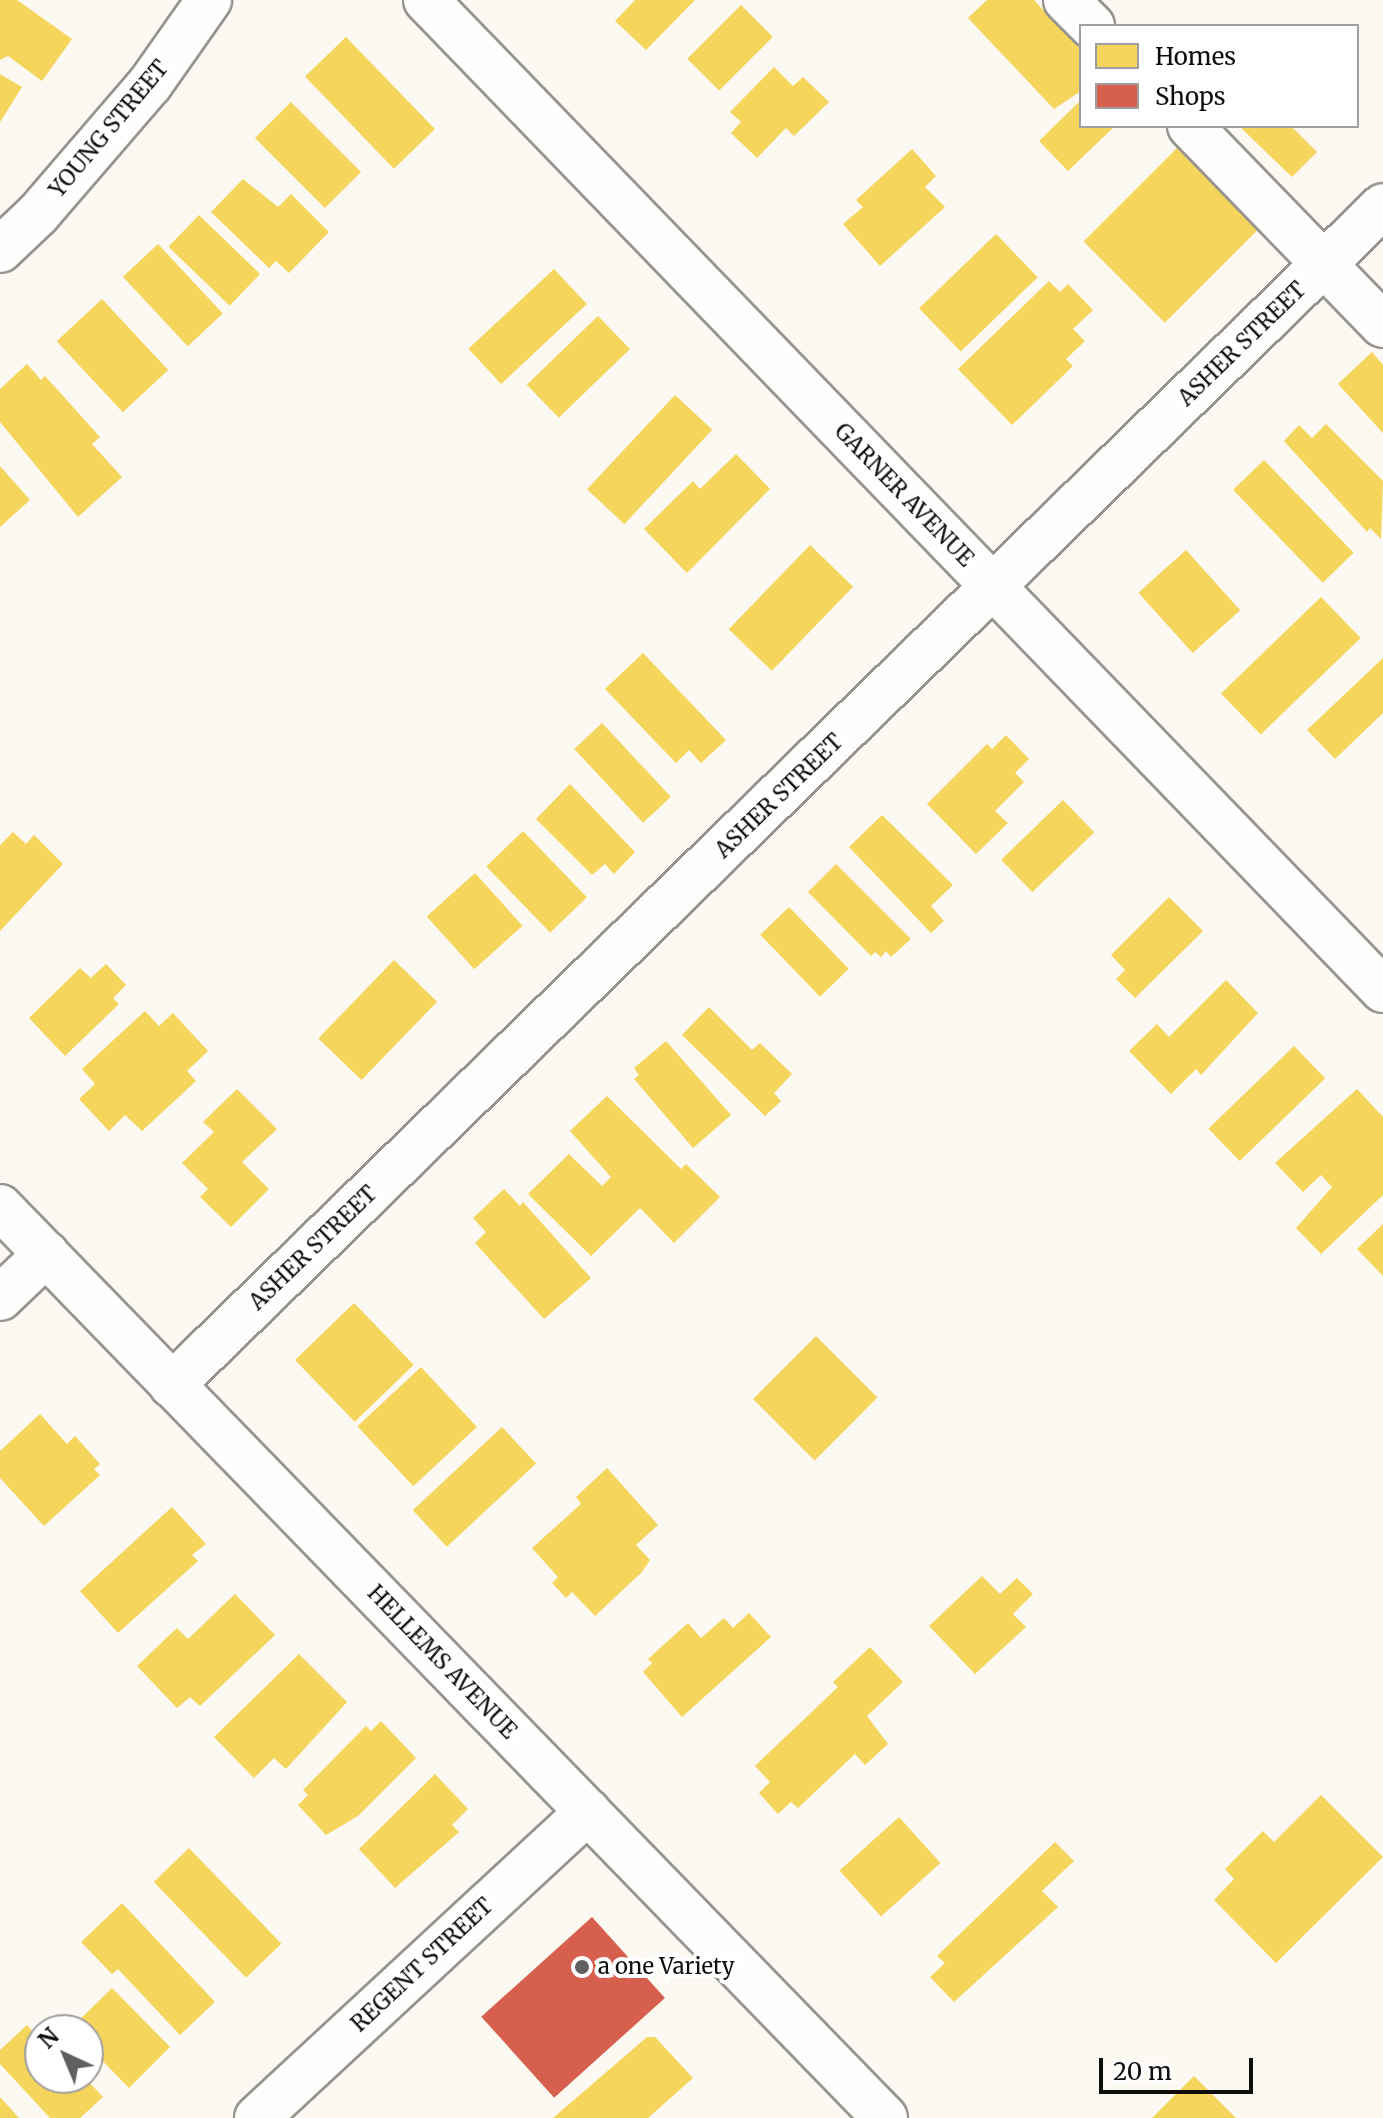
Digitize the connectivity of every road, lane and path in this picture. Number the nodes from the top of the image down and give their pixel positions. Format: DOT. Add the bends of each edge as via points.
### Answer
graph roads {
  1 [pos="209,0"];
  2 [pos="426,0"];
  3 [pos="1066,0"];
  4 [pos="1090,24"];
  5 [pos="1192,128"];
  6 [pos="1383,206"];
  7 [pos="0,250"];
  8 [pos="1324,264"];
  9 [pos="1383,325"];
  10 [pos="994,588"];
  11 [pos="1383,990"];
  12 [pos="0,1207"];
  13 [pos="46,1254"];
  14 [pos="0,1298"];
  15 [pos="172,1385"];
  16 [pos="588,1812"];
  17 [pos="257,2118"];
  18 [pos="885,2118"];
  1 -- 7 [label="street, YOUNG STREET" via="141,95"];
  2 -- 10 [label="street, GARNER AVENUE"];
  3 -- 4 [label="street"];
  5 -- 8 [label="street"];
  6 -- 8 [label="street, ASHER STREET"];
  8 -- 9 [label="street"];
  8 -- 10 [label="street, ASHER STREET"];
  10 -- 11 [label="street, GARNER AVENUE"];
  10 -- 15 [label="street, ASHER STREET"];
  12 -- 13 [label="street, HELLEMS AVENUE"];
  13 -- 14 [label="street"];
  13 -- 15 [label="street, HELLEMS AVENUE"];
  15 -- 16 [label="street, HELLEMS AVENUE"];
  16 -- 17 [label="street, REGENT STREET"];
  16 -- 18 [label="street, HELLEMS AVENUE"];
}
